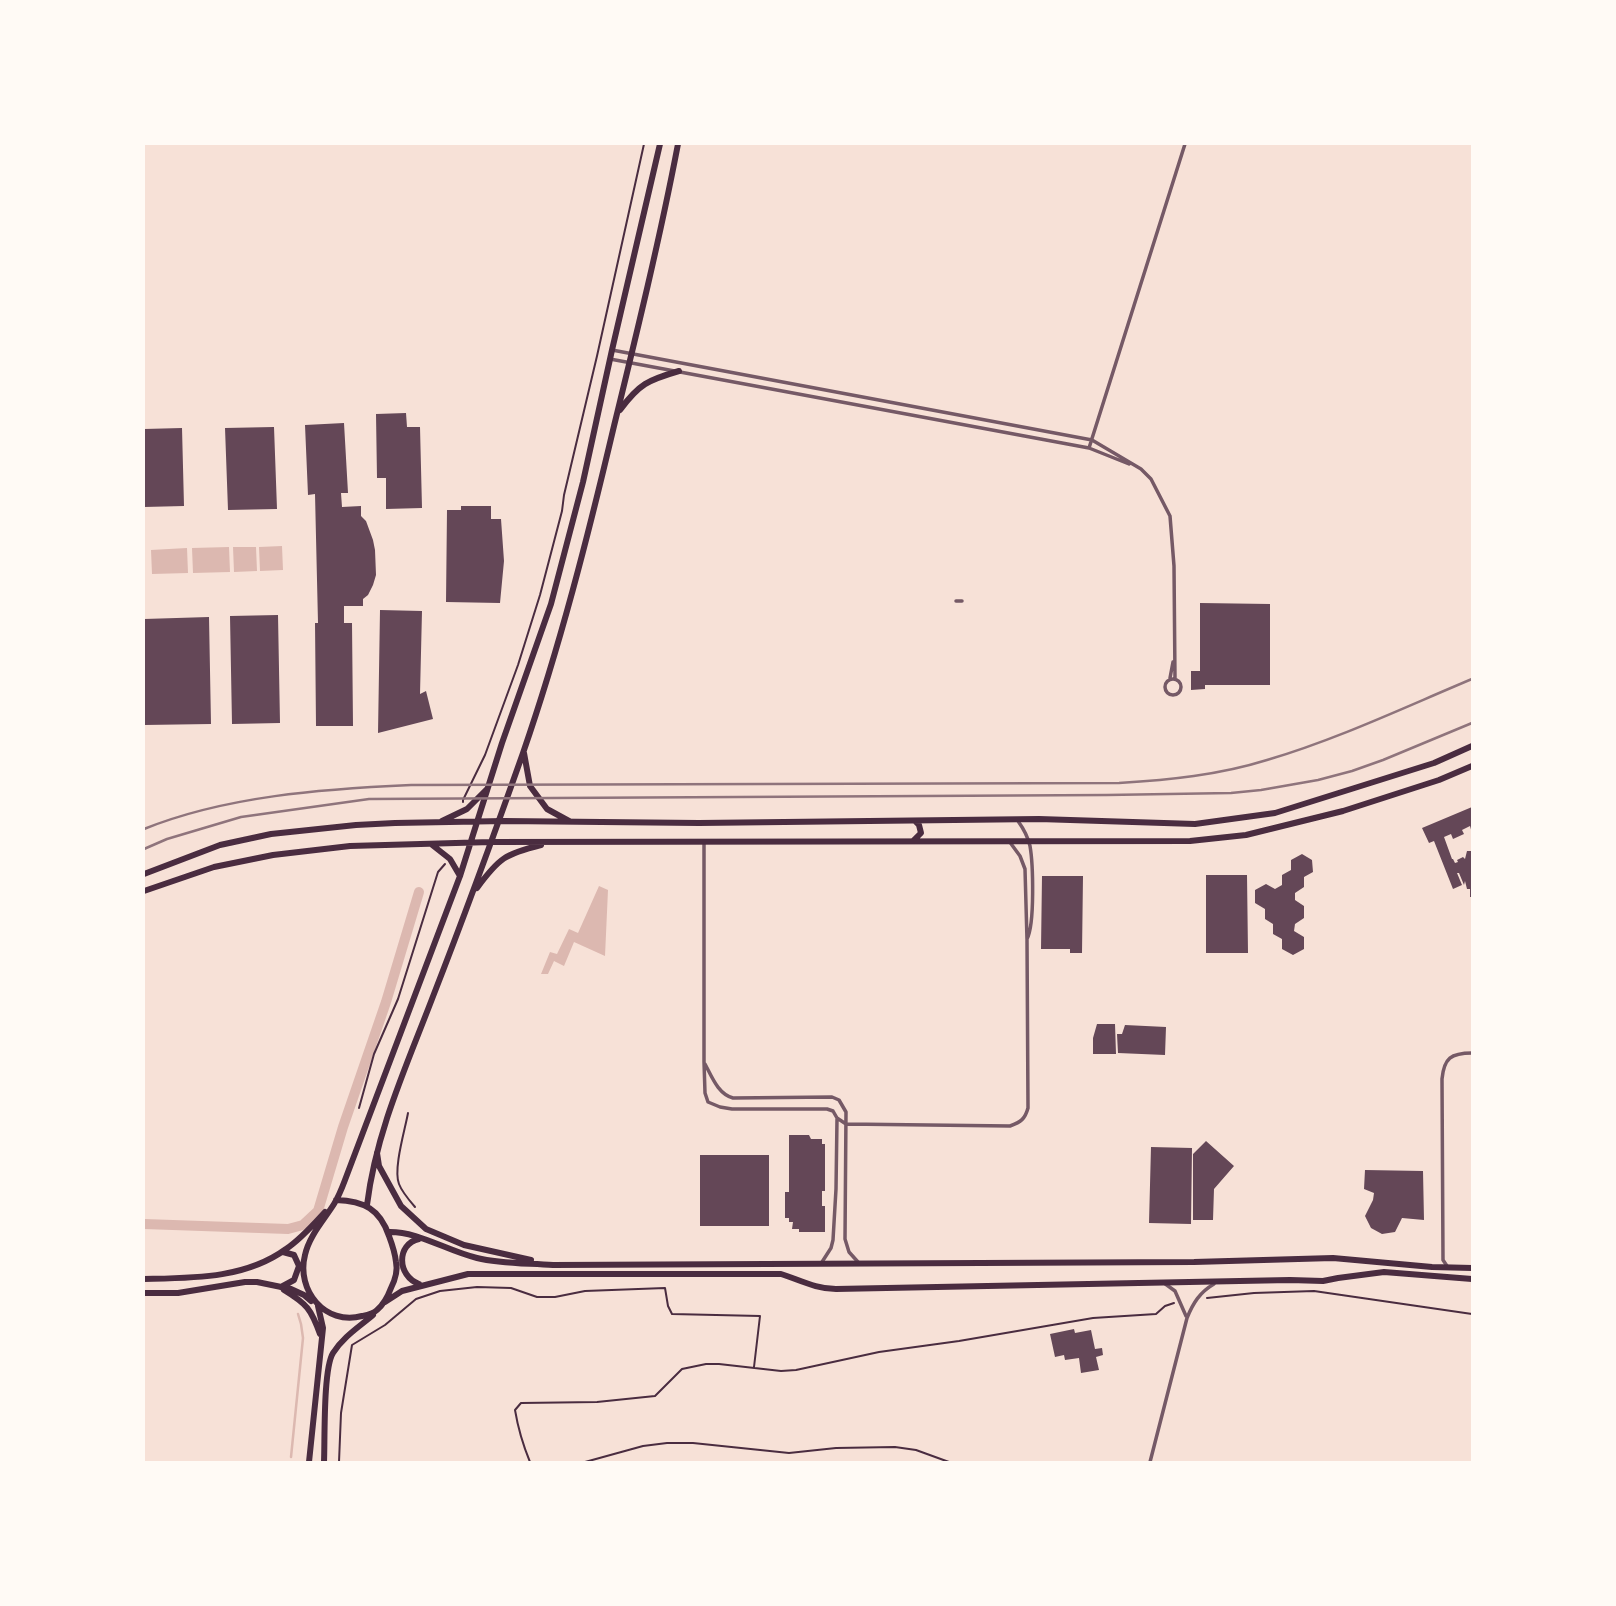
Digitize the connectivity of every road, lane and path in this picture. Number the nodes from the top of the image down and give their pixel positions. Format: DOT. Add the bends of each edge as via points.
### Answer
graph roads {
  1 [pos="644,144"];
  2 [pos="660,144"];
  3 [pos="678,144"];
  4 [pos="1185,144"];
  5 [pos="612,350"];
  6 [pos="632,354"];
  7 [pos="610,359"];
  8 [pos="630,362"];
  9 [pos="679,371"];
  10 [pos="617,415"];
  11 [pos="1092,440"];
  12 [pos="1089,448"];
  13 [pos="1141,469"];
  14 [pos="1174,660"];
  15 [pos="1175,678"];
  16 [pos="1170,679"];
  17 [pos="1472,746"];
  18 [pos="524,751"];
  19 [pos="1472,766"];
  20 [pos="489,788"];
  21 [pos="463,800"];
  22 [pos="1017,819"];
  23 [pos="478,821"];
  24 [pos="498,821"];
  25 [pos="913,821"];
  26 [pos="440,822"];
  27 [pos="572,822"];
  28 [pos="1009,840"];
  29 [pos="1028,840"];
  30 [pos="913,841"];
  31 [pos="491,842"];
  32 [pos="704,842"];
  33 [pos="471,843"];
  34 [pos="550,843"];
  35 [pos="430,844"];
  36 [pos="438,872"];
  37 [pos="144,874"];
  38 [pos="460,876"];
  39 [pos="144,891"];
  40 [pos="473,893"];
  41 [pos="1027,940"];
  42 [pos="1472,1053"];
  43 [pos="704,1062"];
  44 [pos="359,1108"];
  45 [pos="408,1113"];
  46 [pos="837,1118"];
  47 [pos="846,1124"];
  48 [pos="377,1150"];
  49 [pos="336,1200"];
  50 [pos="367,1205"];
  51 [pos="417,1210"];
  52 [pos="388,1231"];
  53 [pos="421,1238"];
  54 [pos="283,1252"];
  55 [pos="1443,1260"];
  56 [pos="821,1264"];
  57 [pos="860,1264"];
  58 [pos="553,1265"];
  59 [pos="1432,1267"];
  60 [pos="1448,1267"];
  61 [pos="1472,1268"];
  62 [pos="144,1279"];
  63 [pos="1472,1279"];
  64 [pos="1219,1281"];
  65 [pos="1163,1282"];
  66 [pos="421,1285"];
  67 [pos="279,1287"];
  68 [pos="144,1293"];
  69 [pos="1196,1300"];
  70 [pos="1181,1301"];
  71 [pos="318,1306"];
  72 [pos="375,1312"];
  73 [pos="1472,1314"];
  74 [pos="1187,1318"];
  75 [pos="322,1339"];
  76 [pos="754,1368"];
  77 [pos="312,1429"];
  78 [pos="325,1430"];
  79 [pos="309,1462"];
  80 [pos="324,1462"];
  81 [pos="339,1462"];
  82 [pos="530,1462"];
  83 [pos="585,1462"];
  84 [pos="949,1462"];
  85 [pos="1150,1462"];
  1 -- 21 [label="path" via="540,595 485,755"];
  2 -- 5 [label="main road"];
  3 -- 6 [label="main road"];
  4 -- 11 [label="street"];
  5 -- 6 [label="street"];
  5 -- 7 [label="main road"];
  6 -- 8 [label="main road"];
  6 -- 11 [label="street"];
  7 -- 8 [label="street"];
  7 -- 20 [label="main road" via="572,530"];
  8 -- 9 [label="street"];
  8 -- 10 [label="main road"];
  9 -- 10 [label="main road" via="643,384"];
  9 -- 12 [label="street"];
  10 -- 18 [label="main road" via="570,607"];
  11 -- 12 [label="street"];
  11 -- 13 [label="street"];
  12 -- 13 [label="street"];
  13 -- 14 [label="street" via="1151,478 1170,516"];
  14 -- 15 [label="street"];
  14 -- 16 [label="street"];
  15 -- 16 [label="street"];
  15 -- 16 [label="street" via="1182,687 1175,695 1166,691"];
  17 -- 22 [label="main road" via="1275,813 1195,824"];
  18 -- 24 [label="main road"];
  18 -- 27 [label="main road" via="530,786 547,809"];
  19 -- 29 [label="main road" via="1343,811 1246,835 1190,841"];
  20 -- 23 [label="main road"];
  20 -- 26 [label="main road" via="467,809"];
  22 -- 25 [label="main road"];
  22 -- 29 [label="street"];
  23 -- 24 [label="main road"];
  23 -- 26 [label="main road"];
  23 -- 33 [label="main road"];
  24 -- 27 [label="main road"];
  24 -- 31 [label="main road"];
  25 -- 27 [label="main road"];
  25 -- 30 [label="main road" via="921,830"];
  26 -- 37 [label="main road" via="271,834 220,845"];
  28 -- 29 [label="main road"];
  28 -- 30 [label="main road"];
  28 -- 41 [label="street" via="1025,869"];
  29 -- 41 [label="street" via="1032,869"];
  30 -- 32 [label="main road"];
  31 -- 33 [label="main road"];
  31 -- 34 [label="main road"];
  31 -- 40 [label="main road"];
  32 -- 34 [label="main road"];
  32 -- 43 [label="street"];
  33 -- 35 [label="main road"];
  33 -- 38 [label="main road"];
  34 -- 40 [label="main road" via="503,859"];
  35 -- 38 [label="main road" via="450,859"];
  35 -- 39 [label="main road" via="350,846 274,855 214,867"];
  36 -- 44 [label="path"];
  38 -- 49 [label="main road"];
  40 -- 48 [label="main road" via="392,1099"];
  41 -- 47 [label="street" via="1025,1119 1010,1126"];
  42 -- 55 [label="street" via="1456,1055 1443,1067"];
  43 -- 46 [label="street" via="708,1102 732,1109 827,1109"];
  43 -- 47 [label="street" via="722,1093 733,1098 832,1097 846,1112"];
  45 -- 51 [label="path" via="398,1181"];
  46 -- 47 [label="street"];
  46 -- 56 [label="street" via="833,1240"];
  47 -- 57 [label="street" via="845,1239"];
  48 -- 50 [label="main road"];
  48 -- 58 [label="main road" via="379,1166 401,1206 426,1229 464,1245"];
  49 -- 50 [label="main road"];
  49 -- 54 [label="main road"];
  49 -- 71 [label="main road" via="305,1255 305,1283"];
  50 -- 52 [label="main road"];
  52 -- 53 [label="main road"];
  52 -- 72 [label="main road" via="396,1278"];
  53 -- 58 [label="main road" via="475,1258"];
  53 -- 66 [label="main road" via="407,1244 402,1267 407,1278"];
  54 -- 62 [label="main road" via="251,1268 202,1278"];
  54 -- 67 [label="main road" via="294,1255 299,1266 294,1280"];
  55 -- 59 [label="street"];
  55 -- 60 [label="street"];
  56 -- 57 [label="main road"];
  56 -- 58 [label="main road"];
  57 -- 59 [label="main road" via="1333,1258"];
  59 -- 60 [label="main road"];
  60 -- 61 [label="main road"];
  63 -- 64 [label="main road" via="1384,1272 1323,1281"];
  64 -- 65 [label="main road"];
  64 -- 69 [label="street"];
  65 -- 66 [label="main road" via="820,1289 781,1274 485,1274"];
  65 -- 70 [label="street"];
  66 -- 72 [label="main road" via="402,1291"];
  67 -- 68 [label="main road" via="245,1282 178,1293"];
  67 -- 71 [label="main road" via="304,1295"];
  67 -- 75 [label="main road" via="312,1312"];
  69 -- 73 [label="path" via="1314,1291"];
  69 -- 74 [label="street"];
  70 -- 74 [label="street"];
  70 -- 76 [label="path" via="1156,1314 1093,1318 878,1352 796,1370"];
  71 -- 72 [label="main road" via="347,1318"];
  71 -- 75 [label="main road"];
  72 -- 78 [label="main road" via="331,1356"];
  74 -- 85 [label="street"];
  75 -- 77 [label="main road"];
  76 -- 81 [label="path" via="760,1316 671,1314 666,1287 555,1297 537,1297 511,1287 440,1291 416,1299 352,1345 341,1412"];
  76 -- 82 [label="path" via="713,1363 682,1369 654,1396 520,1403 515,1410"];
  77 -- 78 [label="main road"];
  77 -- 79 [label="main road"];
  78 -- 80 [label="main road"];
  83 -- 84 [label="path" via="667,1443 789,1453 895,1447"];
}
